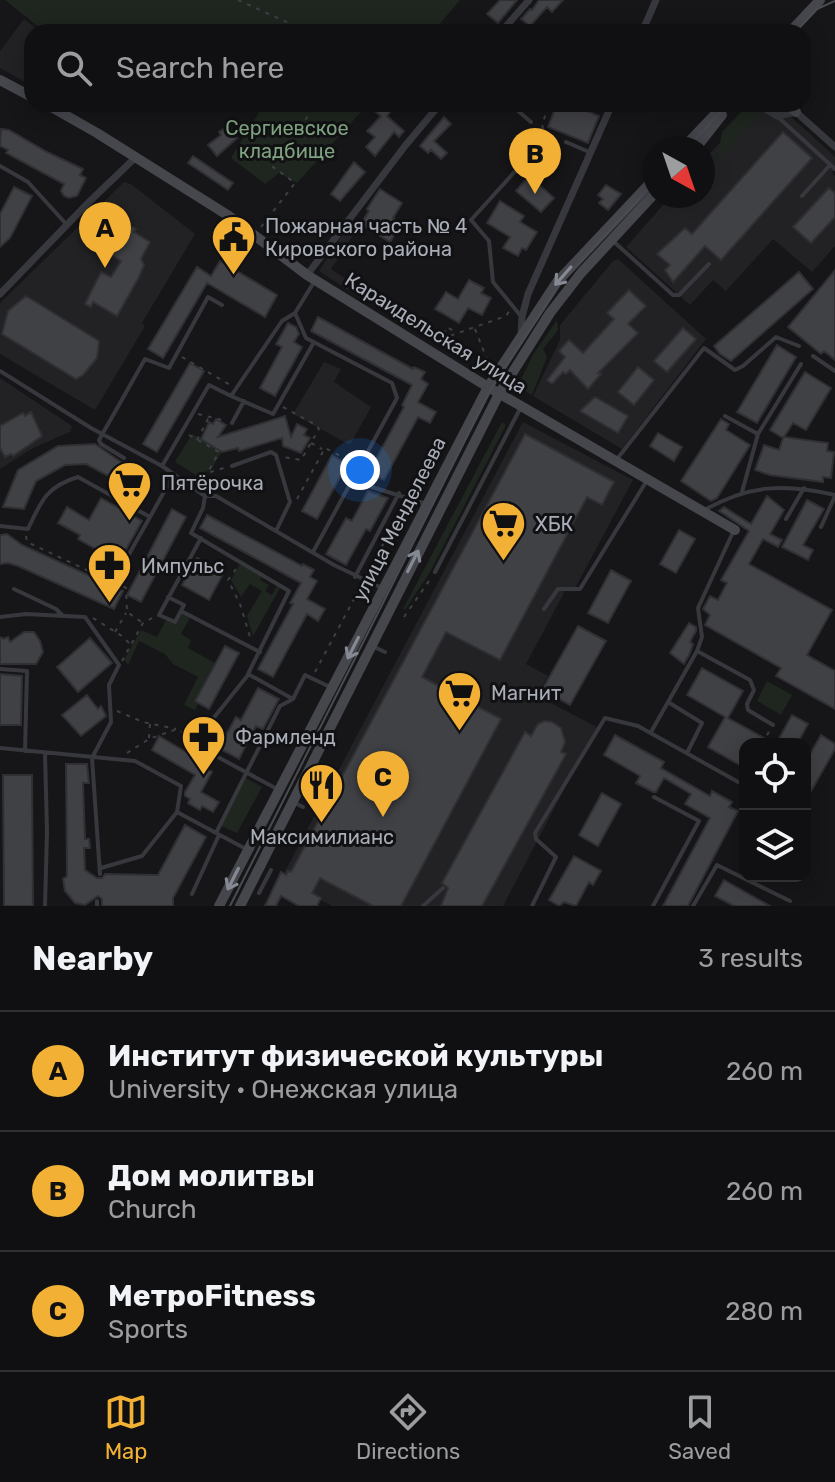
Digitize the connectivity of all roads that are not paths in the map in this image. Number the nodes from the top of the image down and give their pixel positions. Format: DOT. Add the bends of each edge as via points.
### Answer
graph roads {
  1 [pos="529,0"];
  2 [pos="820,0"];
  3 [pos="656,2"];
  4 [pos="508,24"];
  5 [pos="646,24"];
  6 [pos="798,24"];
  7 [pos="0,80"];
  8 [pos="24,93"];
  9 [pos="60,112"];
  10 [pos="433,112"];
  11 [pos="519,112"];
  12 [pos="607,112"];
  13 [pos="717,112"];
  14 [pos="725,112"];
  15 [pos="771,112"];
  16 [pos="784,112"];
  17 [pos="796,112"];
  18 [pos="777,116"];
  19 [pos="531,122"];
  20 [pos="547,136"];
  21 [pos="694,136"];
  22 [pos="706,136"];
  23 [pos="566,142"];
  24 [pos="835,147"];
  25 [pos="591,153"];
  26 [pos="136,157"];
  27 [pos="830,165"];
  28 [pos="0,166"];
  29 [pos="835,169"];
  30 [pos="643,191"];
  31 [pos="802,196"];
  32 [pos="643,206"];
  33 [pos="67,225"];
  34 [pos="612,240"];
  35 [pos="709,264"];
  36 [pos="311,277"];
  37 [pos="0,294"];
  38 [pos="222,305"];
  39 [pos="295,313"];
  40 [pos="522,317"];
  41 [pos="314,342"];
  42 [pos="525,342"];
  43 [pos="799,346"];
  44 [pos="813,356"];
  45 [pos="801,364"];
  46 [pos="0,371"];
  47 [pos="835,371"];
  48 [pos="488,387"];
  49 [pos="499,394"];
  50 [pos="231,396"];
  51 [pos="244,401"];
  52 [pos="522,407"];
  53 [pos="725,416"];
  54 [pos="232,423"];
  55 [pos="101,434"];
  56 [pos="758,434"];
  57 [pos="124,458"];
  58 [pos="616,461"];
  59 [pos="162,466"];
  60 [pos="232,466"];
  61 [pos="174,474"];
  62 [pos="648,479"];
  63 [pos="353,481"];
  64 [pos="804,488"];
  65 [pos="742,492"];
  66 [pos="399,493"];
  67 [pos="835,495"];
  68 [pos="205,496"];
  69 [pos="427,504"];
  70 [pos="702,511"];
  71 [pos="150,517"];
  72 [pos="786,519"];
  73 [pos="0,526"];
  74 [pos="821,527"];
  75 [pos="735,530"];
  76 [pos="276,531"];
  77 [pos="201,538"];
  78 [pos="313,552"];
  79 [pos="124,563"];
  80 [pos="435,572"];
  81 [pos="355,577"];
  82 [pos="14,589"];
  83 [pos="384,589"];
  84 [pos="168,597"];
  85 [pos="544,609"];
  86 [pos="181,611"];
  87 [pos="63,616"];
  88 [pos="0,617"];
  89 [pos="370,645"];
  90 [pos="697,651"];
  91 [pos="260,652"];
  92 [pos="385,652"];
  93 [pos="0,669"];
  94 [pos="248,674"];
  95 [pos="332,688"];
  96 [pos="293,699"];
  97 [pos="668,702"];
  98 [pos="773,725"];
  99 [pos="651,733"];
  100 [pos="0,748"];
  101 [pos="25,751"];
  102 [pos="45,753"];
  103 [pos="687,754"];
  104 [pos="92,758"];
  105 [pos="247,773"];
  106 [pos="739,782"];
  107 [pos="279,790"];
  108 [pos="654,797"];
  109 [pos="291,801"];
  110 [pos="303,807"];
  111 [pos="177,812"];
  112 [pos="218,834"];
  113 [pos="248,850"];
  114 [pos="101,868"];
  115 [pos="271,870"];
  116 [pos="100,874"];
  117 [pos="443,888"];
  118 [pos="259,893"];
  119 [pos="192,894"];
  120 [pos="790,901"];
  121 [pos="45,906"];
  122 [pos="219,906"];
  123 [pos="240,906"];
  124 [pos="423,906"];
  125 [pos="532,906"];
  126 [pos="653,906"];
  127 [pos="693,906"];
  1 -- 4 [label="street"];
  2 -- 6 [label="main road"];
  3 -- 5 [label="street"];
  7 -- 8 [label="main road"];
  9 -- 26 [label="main road, Караидельская улица"];
  10 -- 36 [label="street"];
  11 -- 19 [label="lane"];
  12 -- 25 [label="street"];
  13 -- 21 [label="main road"];
  14 -- 22 [label="main road"];
  15 -- 18 [label="street"];
  16 -- 18 [label="street"];
  17 -- 24 [label="street"];
  18 -- 27 [label="lane"];
  20 -- 40 [label="lane" via="471,220 489,241 493,282"];
  23 -- 25 [label="lane"];
  25 -- 40 [label="street"];
  26 -- 33 [label="street"];
  26 -- 36 [label="main road, Караидельская улица"];
  27 -- 29 [label="lane"];
  27 -- 31 [label="lane"];
  28 -- 33 [label="lane" via="28,182"];
  30 -- 42 [label="main road, улица Менделеева, one-way" via="557,282"];
  32 -- 34 [label="main road, улица Менделеева"];
  33 -- 37 [label="street"];
  34 -- 35 [label="lane" via="673,295"];
  34 -- 42 [label="main road, улица Менделеева"];
  36 -- 39 [label="lane"];
  36 -- 48 [label="main road, Караидельская улица"];
  38 -- 55 [label="lane" via="208,297 169,368 145,359"];
  39 -- 41 [label="lane" via="306,338"];
  39 -- 50 [label="lane" via="282,321"];
  40 -- 42 [label="street"];
  41 -- 51 [label="lane" via="273,414"];
  41 -- 63 [label="lane" via="392,383 397,398"];
  42 -- 48 [label="main road, улица Менделеева"];
  42 -- 49 [label="main road, улица Менделеева"];
  43 -- 58 [label="lane" via="776,337 735,370 704,348"];
  44 -- 47 [label="lane"];
  45 -- 56 [label="lane"];
  46 -- 55 [label="lane"];
  48 -- 49 [label="main road, Караидельская улица"];
  48 -- 69 [label="main road, улица Менделеева"];
  49 -- 52 [label="main road, Караидельская улица"];
  89 -- 49 [label="main road, улица Менделеева, one-way"];
  50 -- 51 [label="lane"];
  50 -- 59 [label="lane" via="209,385"];
  51 -- 54 [label="lane"];
  52 -- 58 [label="main road, Караидельская улица"];
  52 -- 80 [label="lane"];
  53 -- 56 [label="lane"];
  55 -- 57 [label="lane" via="101,444"];
  55 -- 59 [label="lane"];
  56 -- 65 [label="lane"];
  58 -- 62 [label="main road, Караидельская улица"];
  59 -- 61 [label="lane"];
  60 -- 76 [label="lane" via="271,452 276,455 290,502"];
  61 -- 68 [label="lane"];
  61 -- 71 [label="lane"];
  62 -- 70 [label="main road, Караидельская улица"];
  62 -- 85 [label="lane" via="580,589 558,589"];
  63 -- 66 [label="lane"];
  63 -- 78 [label="lane"];
  64 -- 65 [label="lane"];
  64 -- 67 [label="lane"];
  64 -- 72 [label="lane"];
  65 -- 70 [label="lane"];
  66 -- 69 [label="lane"];
  66 -- 81 [label="lane"];
  67 -- 74 [label="lane"];
  68 -- 76 [label="lane" via="216,496"];
  68 -- 77 [label="lane" via="191,533"];
  69 -- 83 [label="main road, улица Менделеева"];
  70 -- 75 [label="main road, Караидельская улица"];
  71 -- 73 [label="lane" via="78,477 43,497 28,529"];
  71 -- 79 [label="lane"];
  75 -- 90 [label="lane" via="698,608 702,637"];
  76 -- 78 [label="lane"];
  77 -- 84 [label="lane"];
  77 -- 91 [label="lane" via="289,591"];
  78 -- 81 [label="lane"];
  81 -- 83 [label="lane"];
  82 -- 87 [label="lane"];
  83 -- 95 [label="main road, улица Менделеева, one-way"];
  84 -- 86 [label="lane" via="184,605"];
  84 -- 86 [label="lane" via="159,615 175,622"];
  86 -- 91 [label="lane"];
  87 -- 88 [label="lane"];
  87 -- 104 [label="lane" via="85,617 119,665 109,685 111,722"];
  89 -- 92 [label="lane"];
  89 -- 109 [label="main road, улица Менделеева"];
  90 -- 97 [label="lane"];
  90 -- 98 [label="lane" via="750,680 754,690 748,710"];
  91 -- 94 [label="lane"];
  93 -- 101 [label="lane" via="27,671"];
  94 -- 96 [label="lane"];
  94 -- 105 [label="lane" via="212,720 216,756"];
  95 -- 96 [label="lane" via="305,675"];
  95 -- 107 [label="main road, улица Менделеева"];
  96 -- 105 [label="lane" via="280,706"];
  97 -- 99 [label="lane"];
  97 -- 103 [label="lane" via="702,723"];
  99 -- 103 [label="lane"];
  99 -- 125 [label="lane" via="605,718 535,833 556,857"];
  100 -- 101 [label="lane"];
  101 -- 102 [label="lane"];
  102 -- 104 [label="lane"];
  102 -- 121 [label="lane"];
  103 -- 106 [label="lane"];
  104 -- 111 [label="lane" via="135,761 181,786"];
  104 -- 114 [label="lane"];
  105 -- 107 [label="lane"];
  105 -- 112 [label="lane"];
  107 -- 113 [label="main road, улица Менделеева"];
  108 -- 126 [label="lane" via="699,821"];
  109 -- 110 [label="lane"];
  109 -- 123 [label="main road, улица Менделеева"];
  111 -- 112 [label="lane"];
  111 -- 114 [label="lane" via="142,856"];
  112 -- 113 [label="lane"];
  112 -- 119 [label="lane"];
  113 -- 122 [label="main road, улица Менделеева, one-way"];
  114 -- 116 [label="lane"];
  115 -- 118 [label="lane"];
  117 -- 124 [label="lane"];
  120 -- 127 [label="lane" via="717,865"];
}
